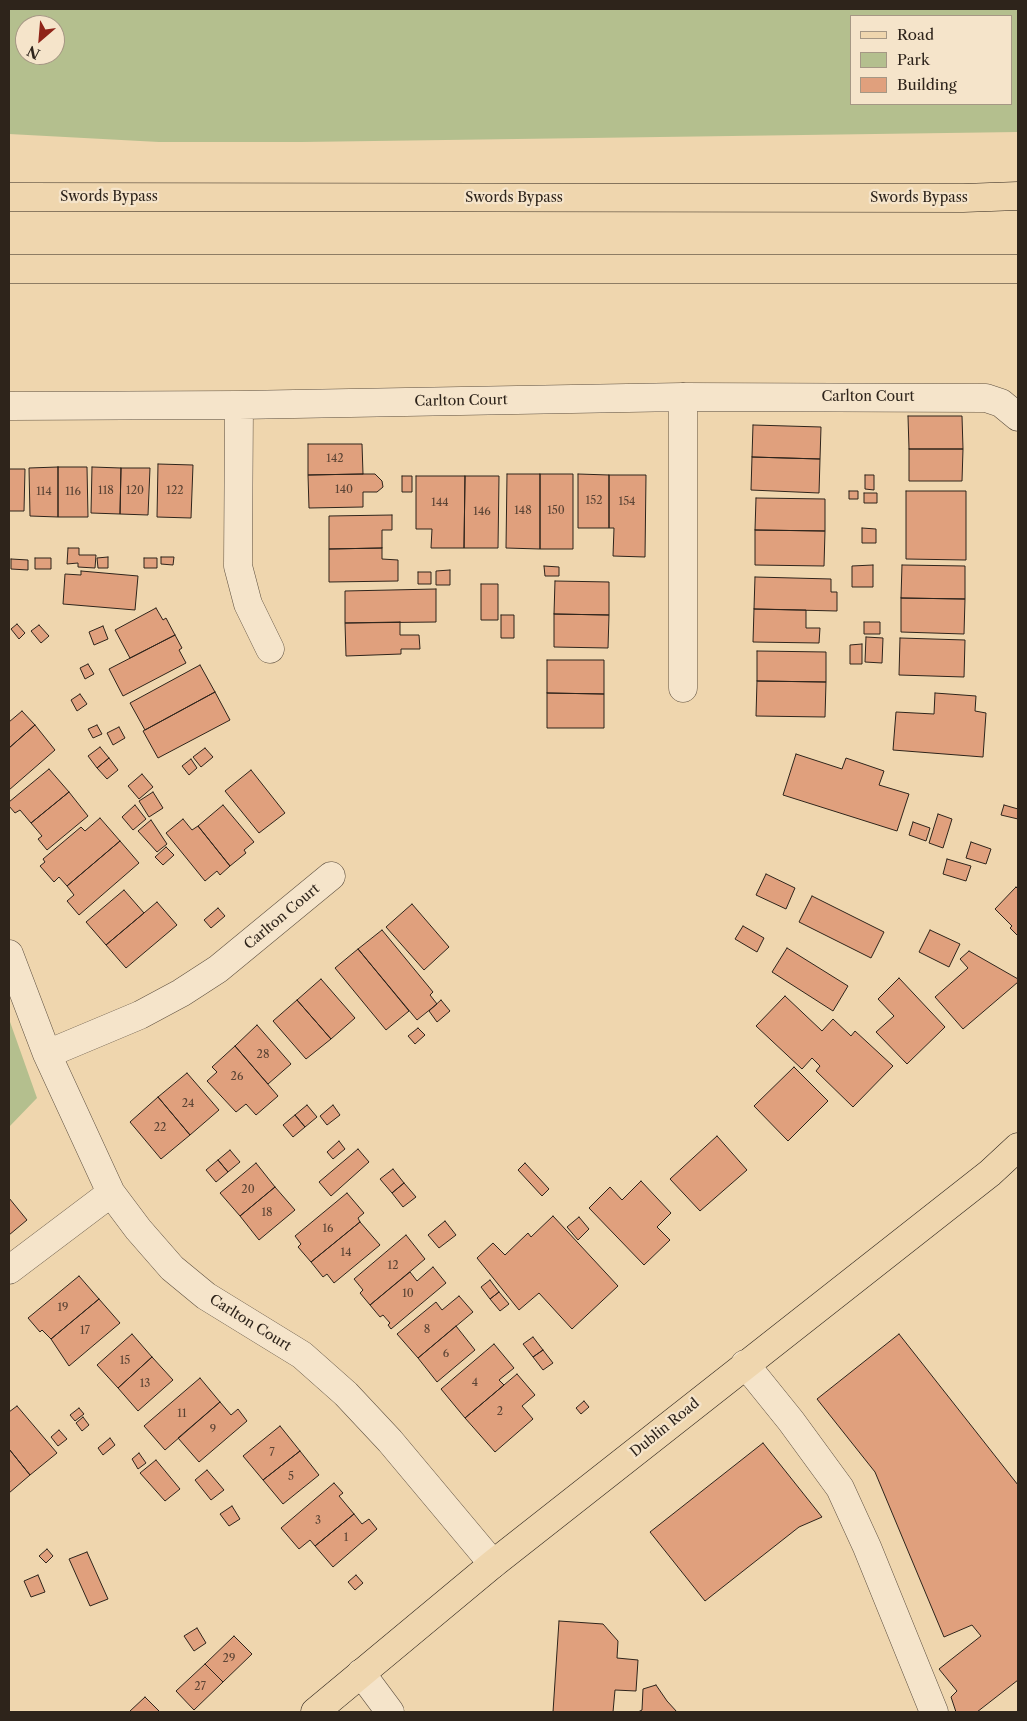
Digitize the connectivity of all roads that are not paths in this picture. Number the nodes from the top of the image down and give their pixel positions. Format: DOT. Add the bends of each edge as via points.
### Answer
graph roads {
  1 [pos="1018,196"];
  2 [pos="9,197"];
  3 [pos="9,269"];
  4 [pos="1018,269"];
  5 [pos="683,397"];
  6 [pos="239,405"];
  7 [pos="9,406"];
  8 [pos="1018,416"];
  9 [pos="270,649"];
  10 [pos="683,688"];
  11 [pos="331,876"];
  12 [pos="9,954"];
  13 [pos="47,1054"];
  14 [pos="1018,1147"];
  15 [pos="111,1193"];
  16 [pos="9,1270"];
  17 [pos="745,1364"];
  18 [pos="493,1564"];
  19 [pos="361,1673"];
  20 [pos="314,1712"];
  21 [pos="390,1712"];
  22 [pos="934,1712"];
  1 -- 2 [label="main road, Swords Bypass"];
  3 -- 4 [label="main road"];
  5 -- 6 [label="street, Carlton Court"];
  5 -- 8 [label="street, Carlton Court" via="986,398"];
  5 -- 10 [label="street"];
  6 -- 7 [label="street, Carlton Court"];
  6 -- 9 [label="street" via="238,566 248,604"];
  11 -- 13 [label="street, Carlton Court" via="218,969 181,993 140,1015"];
  12 -- 13 [label="street, Carlton Court"];
  13 -- 15 [label="street, Carlton Court"];
  14 -- 17 [label="main road, Dublin Road" via="990,1173"];
  15 -- 16 [label="street"];
  15 -- 18 [label="street, Carlton Court" via="172,1268 206,1296 302,1355 346,1394 390,1440"];
  17 -- 18 [label="main road, Dublin Road"];
  17 -- 22 [label="street" via="792,1421 840,1488"];
  18 -- 19 [label="main road, Dublin Road"];
  19 -- 20 [label="main road, Dublin Road"];
  19 -- 21 [label="street"];
}
